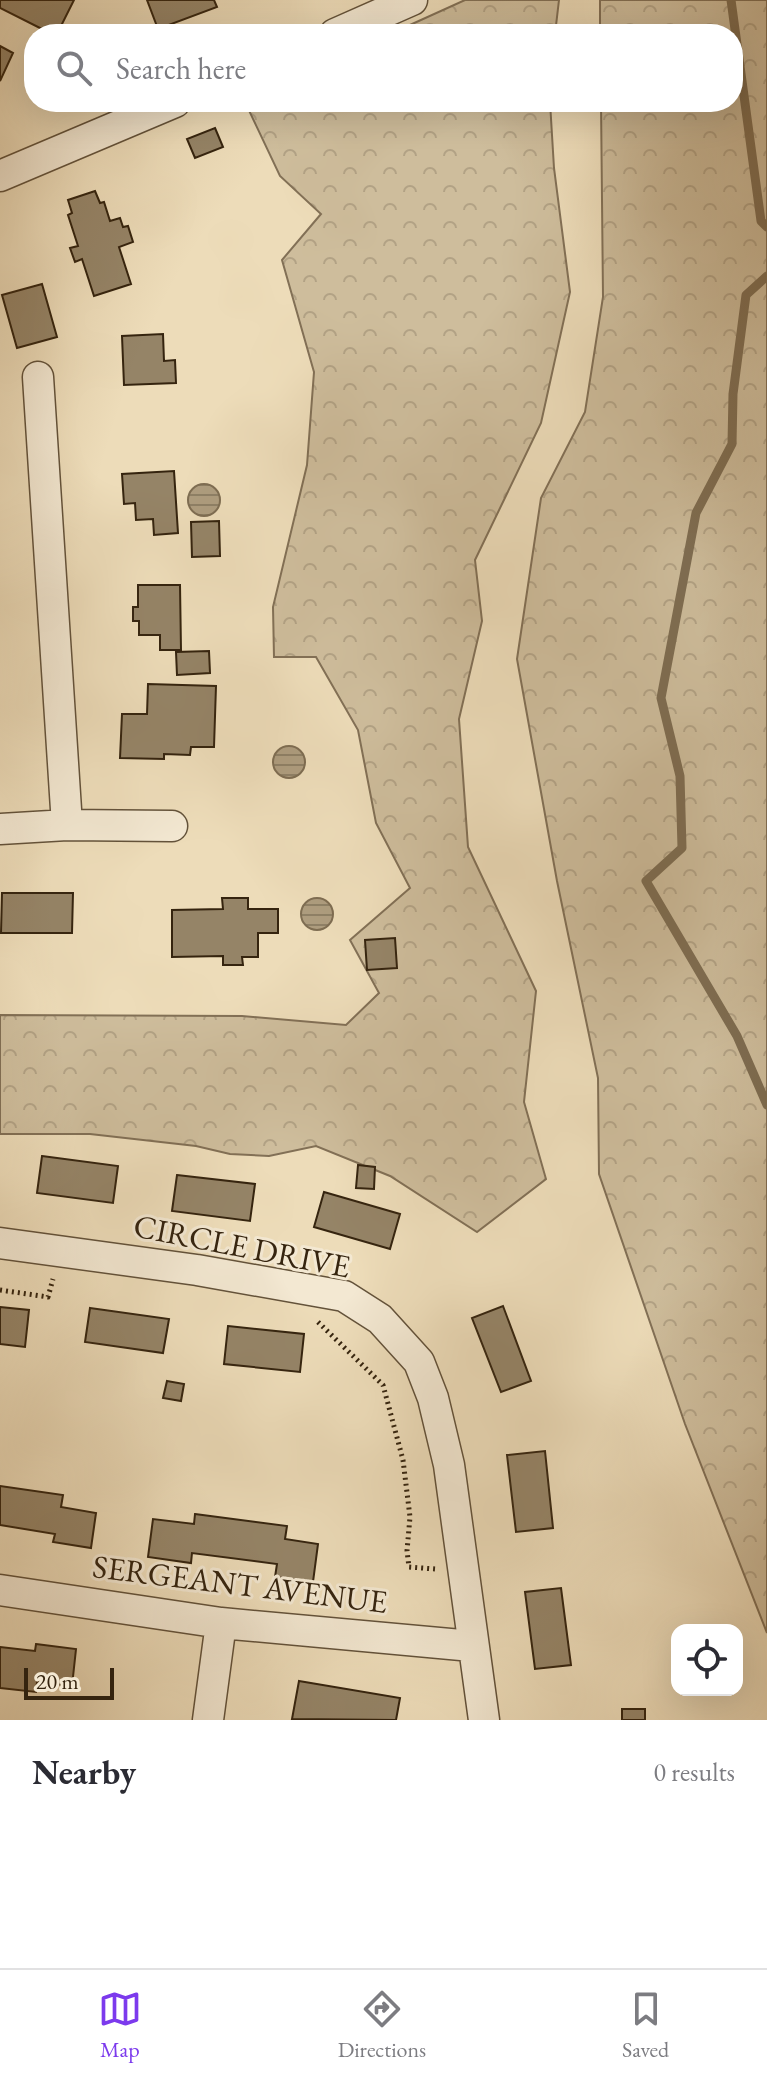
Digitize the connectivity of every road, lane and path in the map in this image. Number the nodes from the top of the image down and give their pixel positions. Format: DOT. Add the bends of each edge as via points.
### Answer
graph roads {
  1 [pos="412,0"];
  2 [pos="358,24"];
  3 [pos="151,112"];
  4 [pos="0,176"];
  5 [pos="38,377"];
  6 [pos="67,825"];
  7 [pos="172,826"];
  8 [pos="0,829"];
  9 [pos="0,1243"];
  10 [pos="54,1275"];
  11 [pos="0,1290"];
  12 [pos="310,1315"];
  13 [pos="445,1576"];
  14 [pos="0,1590"];
  15 [pos="221,1623"];
  16 [pos="472,1646"];
  17 [pos="208,1720"];
  18 [pos="484,1720"];
  1 -- 2 [label="street"];
  3 -- 4 [label="street"];
  5 -- 6 [label="street"];
  6 -- 7 [label="street"];
  6 -- 8 [label="street"];
  9 -- 16 [label="street, CIRCLE DRIVE" via="344,1296 380,1319 419,1362 433,1398 449,1465"];
  10 -- 11 [label="path" via="48,1297"];
  12 -- 13 [label="path" via="383,1385 403,1460 409,1567 434,1568"];
  14 -- 15 [label="street, SERGEANT AVENUE"];
  15 -- 16 [label="street, SERGEANT AVENUE"];
  15 -- 17 [label="street"];
  16 -- 18 [label="street, CIRCLE DRIVE"];
}
